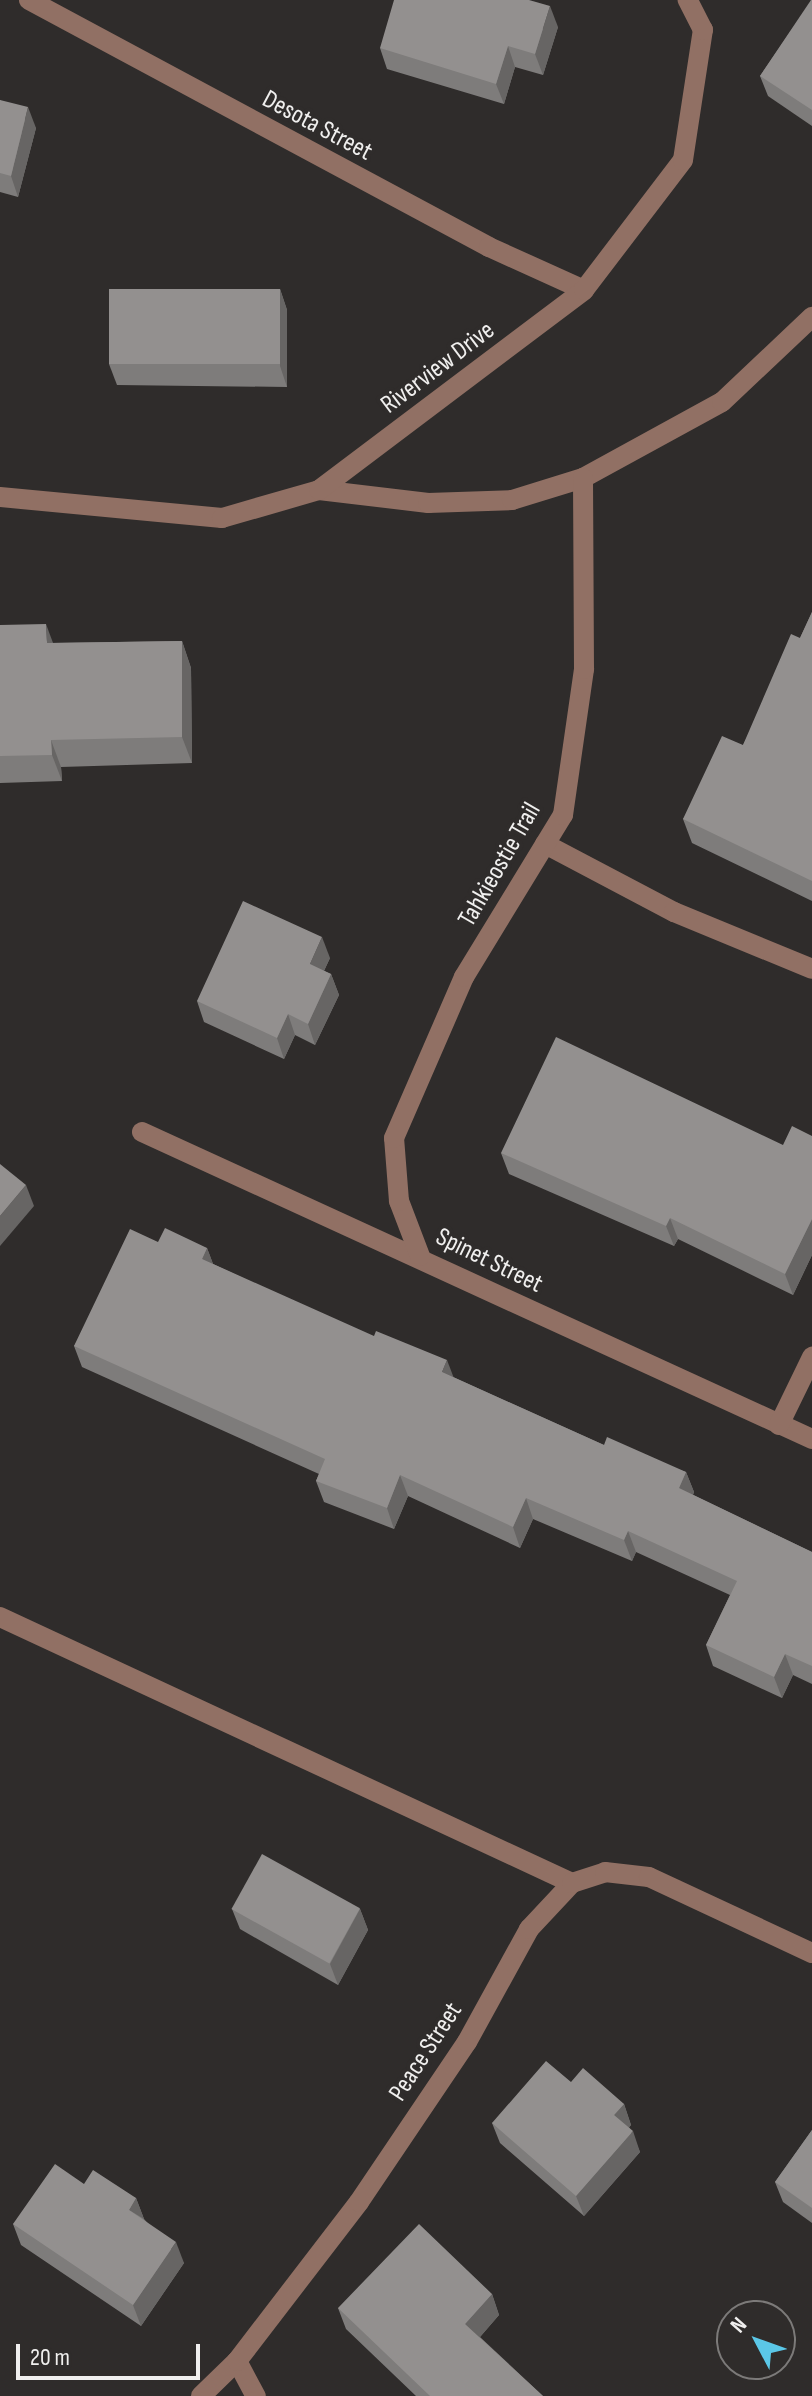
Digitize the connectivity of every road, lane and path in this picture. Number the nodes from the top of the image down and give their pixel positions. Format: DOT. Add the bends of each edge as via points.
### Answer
graph roads {
  1 [pos="29,0"];
  2 [pos="688,0"];
  3 [pos="584,290"];
  4 [pos="812,317"];
  5 [pos="583,478"];
  6 [pos="319,490"];
  7 [pos="0,497"];
  8 [pos="545,844"];
  9 [pos="812,969"];
  10 [pos="142,1132"];
  11 [pos="420,1256"];
  12 [pos="812,1357"];
  13 [pos="779,1425"];
  14 [pos="812,1439"];
  15 [pos="0,1617"];
  16 [pos="572,1883"];
  17 [pos="812,1953"];
  18 [pos="237,2361"];
  19 [pos="201,2396"];
  20 [pos="256,2396"];
  1 -- 3 [label="street, Desota Street" via="489,247"];
  2 -- 3 [label="street, Riverview Drive" via="703,30 683,160"];
  3 -- 6 [label="street, Riverview Drive"];
  4 -- 5 [label="street" via="722,402"];
  5 -- 6 [label="street" via="512,500 428,503"];
  5 -- 8 [label="street, Tahkieostie Trail" via="584,669 563,815"];
  6 -- 7 [label="street, Riverview Drive" via="222,518"];
  8 -- 9 [label="street" via="674,912"];
  8 -- 11 [label="street, Tahkieostie Trail" via="464,977 394,1138 399,1201"];
  10 -- 11 [label="street, Spinet Street"];
  11 -- 13 [label="street, Spinet Street"];
  12 -- 13 [label="street"];
  13 -- 14 [label="street, Spinet Street"];
  15 -- 16 [label="street"];
  16 -- 17 [label="street" via="605,1872 649,1877"];
  16 -- 18 [label="street, Peace Street" via="529,1929 467,2042 359,2202"];
  18 -- 19 [label="street, Peace Street"];
  18 -- 20 [label="street"];
}
